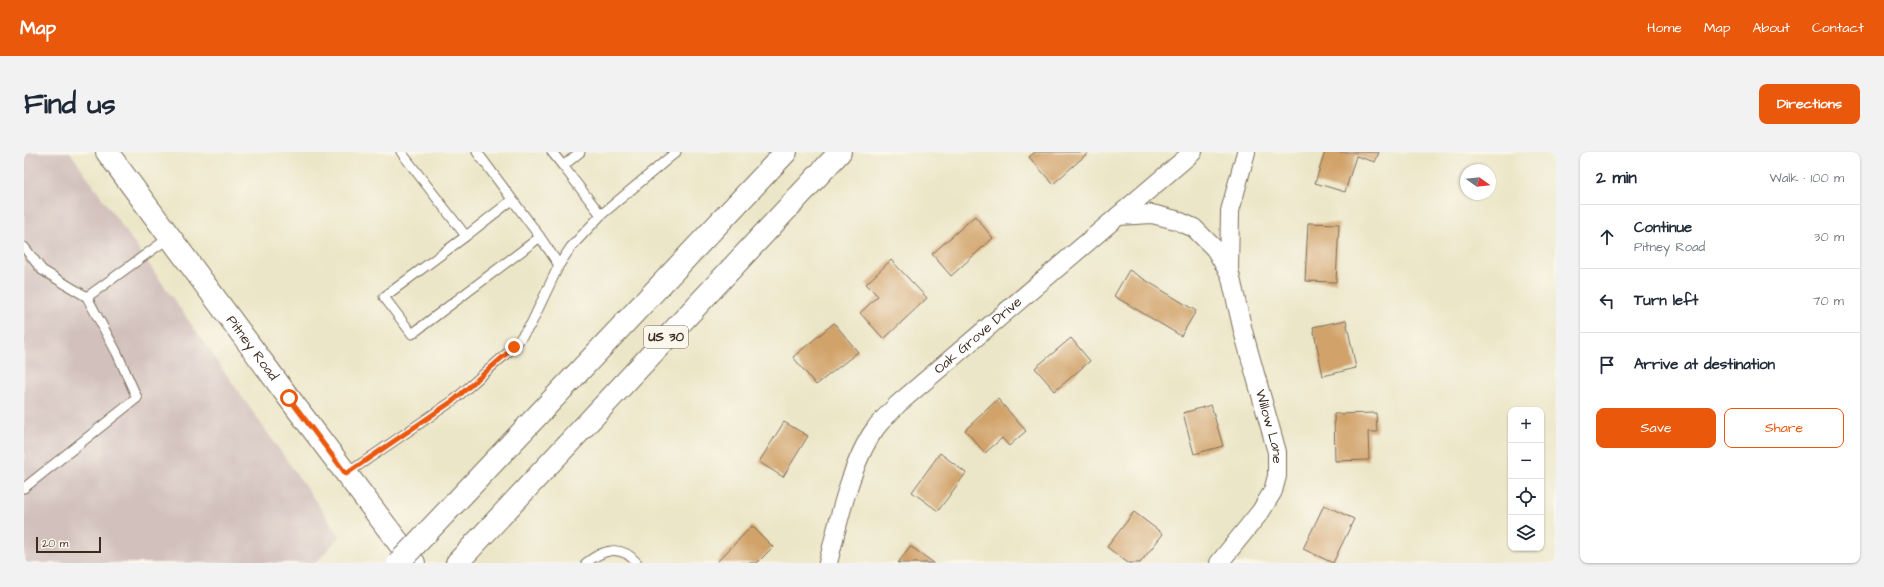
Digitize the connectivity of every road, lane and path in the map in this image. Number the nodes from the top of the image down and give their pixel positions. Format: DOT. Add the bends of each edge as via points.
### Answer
graph roads {
  1 [pos="107,152"];
  2 [pos="401,152"];
  3 [pos="477,152"];
  4 [pos="552,152"];
  5 [pos="580,152"];
  6 [pos="676,152"];
  7 [pos="786,152"];
  8 [pos="840,152"];
  9 [pos="1193,152"];
  10 [pos="1246,152"];
  11 [pos="563,166"];
  12 [pos="512,200"];
  13 [pos="601,215"];
  14 [pos="1118,216"];
  15 [pos="466,236"];
  16 [pos="170,237"];
  17 [pos="540,237"];
  18 [pos="24,247"];
  19 [pos="559,264"];
  20 [pos="1230,274"];
  21 [pos="87,297"];
  22 [pos="346,474"];
  23 [pos="24,488"];
  24 [pos="398,563"];
  25 [pos="414,563"];
  26 [pos="457,563"];
  27 [pos="586,563"];
  28 [pos="637,563"];
  29 [pos="828,563"];
  30 [pos="1219,563"];
  1 -- 16 [label="main road, Pitney Road"];
  2 -- 15 [label="lane"];
  3 -- 12 [label="lane"];
  4 -- 11 [label="lane"];
  5 -- 11 [label="lane"];
  6 -- 13 [label="lane"];
  7 -- 24 [label="main road, US 30, bridge"];
  8 -- 26 [label="main road, US 30"];
  9 -- 14 [label="street, Oak Grove Drive"];
  10 -- 20 [label="street, Willow Lane" via="1230,211"];
  11 -- 13 [label="lane"];
  12 -- 15 [label="lane"];
  12 -- 17 [label="lane"];
  13 -- 19 [label="lane"];
  14 -- 20 [label="street, Willow Lane" via="1152,214 1194,228 1215,249"];
  14 -- 29 [label="street, Oak Grove Drive" via="898,404 875,428 864,446 846,494"];
  15 -- 17 [label="lane" via="384,297 412,334"];
  16 -- 21 [label="lane"];
  16 -- 22 [label="main road, Pitney Road"];
  17 -- 19 [label="lane"];
  18 -- 21 [label="lane" via="42,270"];
  19 -- 22 [label="lane" via="531,324 514,347 454,400"];
  20 -- 30 [label="street, Willow Lane" via="1277,452 1277,476 1273,491 1261,511"];
  21 -- 23 [label="lane" via="117,353 137,398"];
  22 -- 25 [label="main road, Pitney Road"];
  27 -- 28 [label="lane" via="599,553 618,550 630,555"];
}
